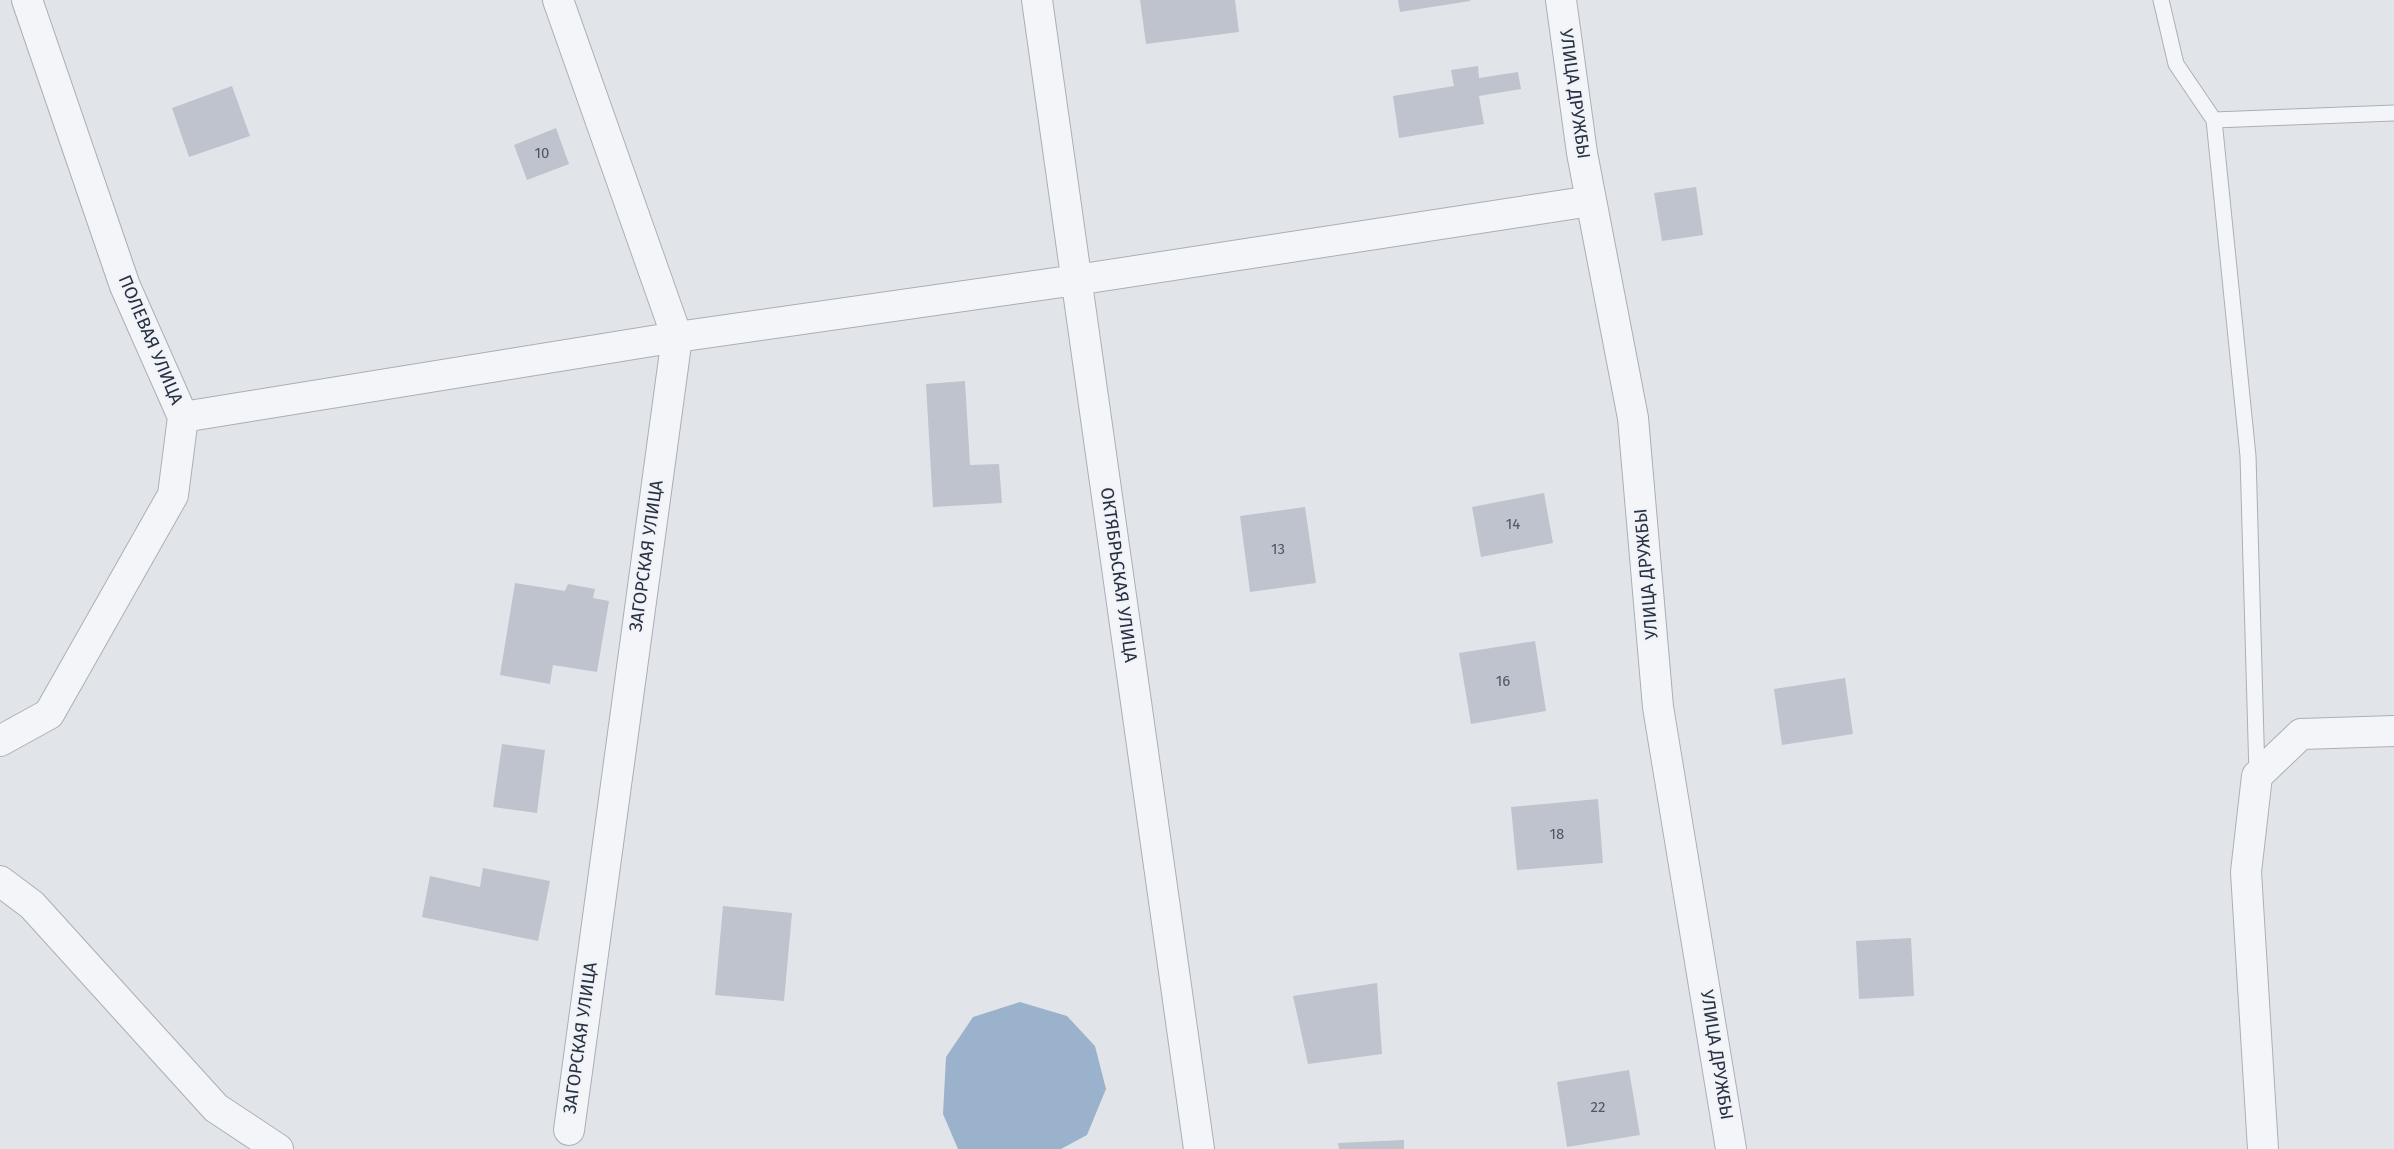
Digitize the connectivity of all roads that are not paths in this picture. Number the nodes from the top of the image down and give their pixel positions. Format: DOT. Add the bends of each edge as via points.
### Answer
graph roads {
  1 [pos="27,0"];
  2 [pos="558,0"];
  3 [pos="1036,0"];
  4 [pos="1561,0"];
  5 [pos="2161,0"];
  6 [pos="2394,113"];
  7 [pos="2214,120"];
  8 [pos="1591,201"];
  9 [pos="1076,280"];
  10 [pos="678,337"];
  11 [pos="183,417"];
  12 [pos="2394,731"];
  13 [pos="0,741"];
  14 [pos="2257,776"];
  15 [pos="0,881"];
  16 [pos="569,1130"];
  17 [pos="278,1149"];
  18 [pos="1200,1149"];
  19 [pos="1731,1149"];
  20 [pos="2263,1149"];
  1 -- 11 [label="street, ПОЛЕВАЯ УЛИЦА" via="125,286"];
  2 -- 10 [label="street, ЗАГОРСКАЯ УЛИЦА"];
  3 -- 9 [label="street, ОКТЯБРЬСКАЯ УЛИЦА"];
  4 -- 8 [label="street, УЛИЦА ДРУЖБЫ"];
  5 -- 7 [label="lane" via="2176,64"];
  6 -- 7 [label="lane"];
  7 -- 14 [label="lane" via="2248,456"];
  8 -- 9 [label="street"];
  8 -- 19 [label="street, УЛИЦА ДРУЖБЫ" via="1633,418 1658,707"];
  9 -- 10 [label="street"];
  9 -- 18 [label="street, ОКТЯБРЬСКАЯ УЛИЦА"];
  10 -- 11 [label="street"];
  10 -- 16 [label="street, ЗАГОРСКАЯ УЛИЦА"];
  11 -- 13 [label="street, ПОЛЕВАЯ УЛИЦА" via="173,495 49,714"];
  12 -- 14 [label="street" via="2301,734"];
  14 -- 20 [label="street" via="2246,872"];
  15 -- 17 [label="street" via="32,905 216,1108"];
}
